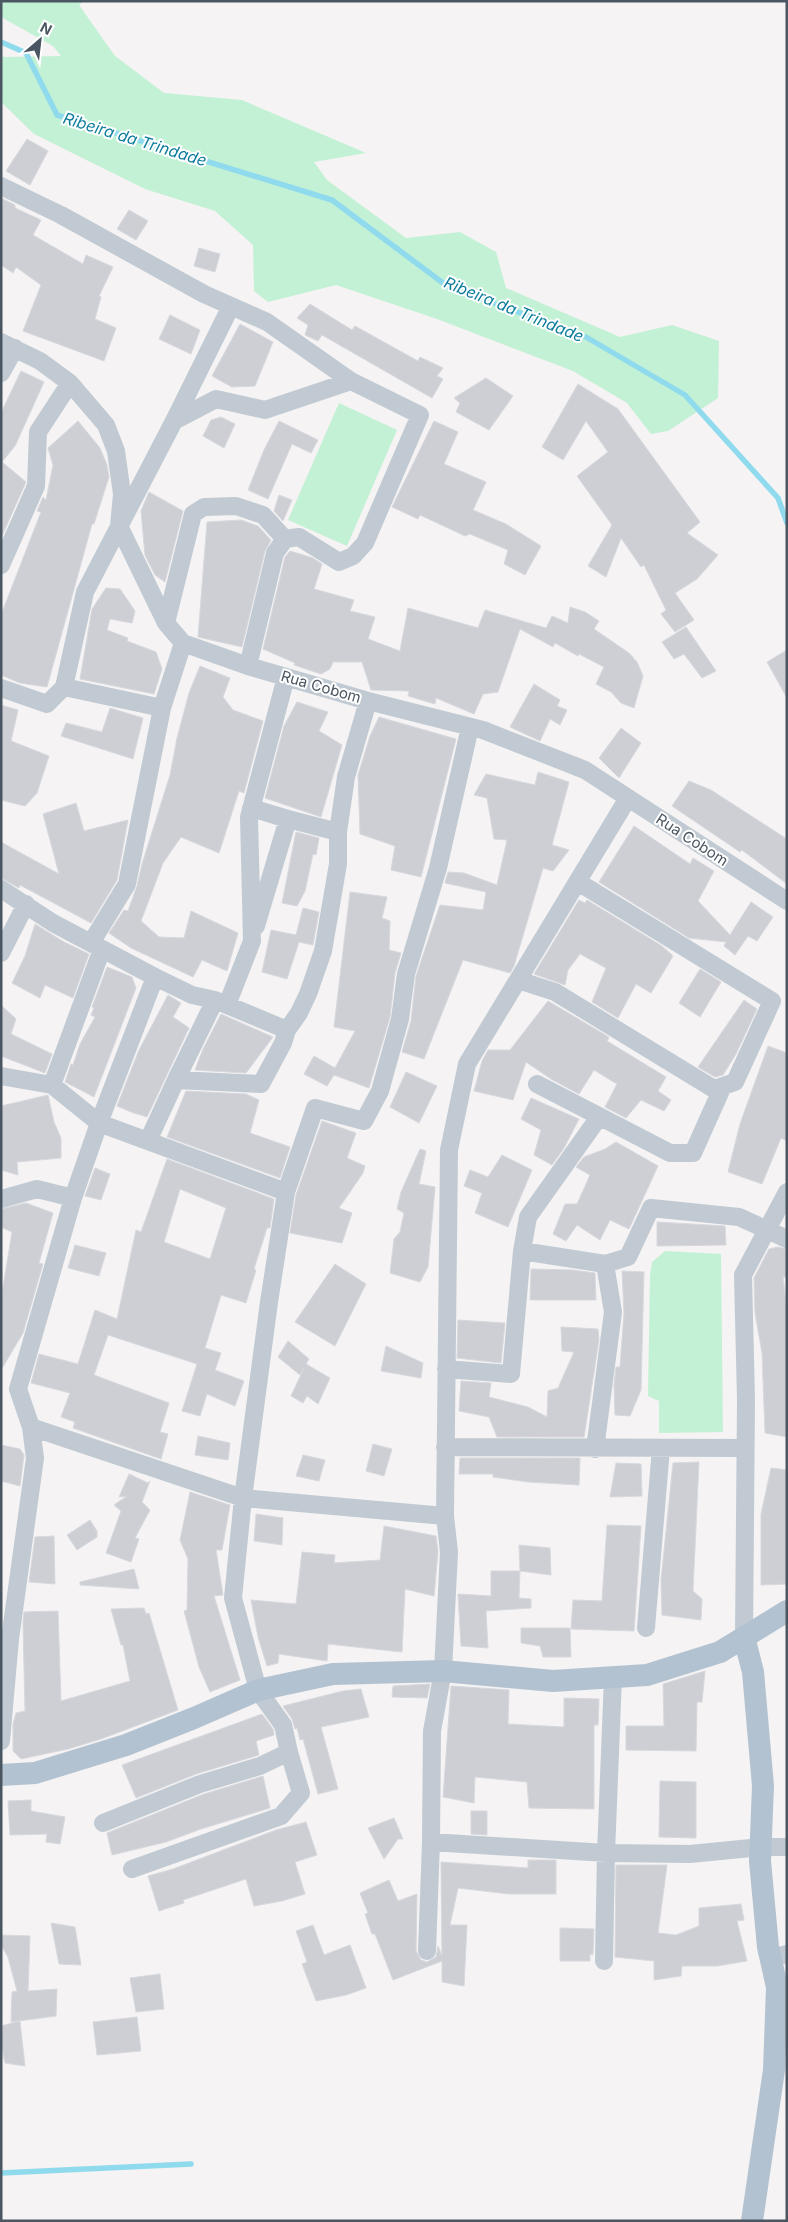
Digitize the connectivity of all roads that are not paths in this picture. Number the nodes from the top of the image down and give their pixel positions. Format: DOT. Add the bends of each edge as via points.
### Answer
graph roads {
  1 [pos="1,186"];
  2 [pos="231,306"];
  3 [pos="8,345"];
  4 [pos="1,373"];
  5 [pos="351,381"];
  6 [pos="70,383"];
  7 [pos="174,421"];
  8 [pos="119,526"];
  9 [pos="285,539"];
  10 [pos="1,565"];
  11 [pos="166,623"];
  12 [pos="183,643"];
  13 [pos="248,666"];
  14 [pos="286,677"];
  15 [pos="64,687"];
  16 [pos="1,688"];
  17 [pos="368,701"];
  18 [pos="162,708"];
  19 [pos="470,727"];
  20 [pos="628,798"];
  21 [pos="251,808"];
  22 [pos="288,820"];
  23 [pos="338,832"];
  24 [pos="578,882"];
  25 [pos="1,889"];
  26 [pos="787,901"];
  27 [pos="26,904"];
  28 [pos="252,941"];
  29 [pos="97,946"];
  30 [pos="1,953"];
  31 [pos="155,977"];
  32 [pos="518,980"];
  33 [pos="221,1003"];
  34 [pos="287,1030"];
  35 [pos="1,1076"];
  36 [pos="176,1080"];
  37 [pos="537,1084"];
  38 [pos="52,1085"];
  39 [pos="724,1086"];
  40 [pos="599,1117"];
  41 [pos="99,1123"];
  42 [pos="148,1141"];
  43 [pos="286,1192"];
  44 [pos="787,1192"];
  45 [pos="73,1198"];
  46 [pos="1,1199"];
  47 [pos="767,1230"];
  48 [pos="787,1240"];
  49 [pos="522,1251"];
  50 [pos="605,1264"];
  51 [pos="446,1369"];
  52 [pos="9,1388"];
  53 [pos="31,1427"];
  54 [pos="445,1446"];
  55 [pos="661,1448"];
  56 [pos="745,1448"];
  57 [pos="595,1449"];
  58 [pos="243,1498"];
  59 [pos="445,1516"];
  60 [pos="787,1612"];
  61 [pos="646,1628"];
  62 [pos="744,1637"];
  63 [pos="443,1671"];
  64 [pos="613,1677"];
  65 [pos="258,1690"];
  66 [pos="1,1741"];
  67 [pos="289,1752"];
  68 [pos="1,1775"];
  69 [pos="103,1823"];
  70 [pos="431,1842"];
  71 [pos="761,1847"];
  72 [pos="787,1847"];
  73 [pos="606,1853"];
  74 [pos="132,1869"];
  75 [pos="427,1951"];
  76 [pos="779,1956"];
  77 [pos="604,1962"];
  78 [pos="752,2221"];
  1 -- 2 [label="street"];
  2 -- 5 [label="street" via="267,322"];
  2 -- 7 [label="street"];
  3 -- 4 [label="street"];
  3 -- 6 [label="street" via="40,361"];
  5 -- 7 [label="street" via="265,410 216,399"];
  5 -- 9 [label="street" via="420,414 365,543 353,556 339,562 299,537"];
  6 -- 8 [label="street" via="106,425 116,451 122,494"];
  6 -- 10 [label="street" via="38,432 36,486"];
  7 -- 8 [label="street"];
  8 -- 11 [label="street"];
  8 -- 15 [label="street" via="85,592"];
  9 -- 11 [label="street" via="263,515 236,506 204,507 193,514"];
  9 -- 13 [label="street" via="276,553"];
  11 -- 12 [label="street"];
  12 -- 13 [label="street, Rua Cobom"];
  12 -- 18 [label="street"];
  13 -- 14 [label="street, Rua Cobom"];
  14 -- 17 [label="street, Rua Cobom"];
  14 -- 21 [label="street"];
  15 -- 16 [label="street" via="47,704"];
  15 -- 18 [label="street"];
  17 -- 19 [label="street, Rua Cobom"];
  17 -- 23 [label="street" via="346,777"];
  18 -- 29 [label="street" via="126,884"];
  19 -- 20 [label="street, Rua Cobom" via="585,770"];
  19 -- 43 [label="street" via="438,868 406,974 400,1019 380,1090 364,1121 315,1108"];
  20 -- 24 [label="street"];
  20 -- 26 [label="street, Rua Cobom"];
  21 -- 22 [label="street"];
  21 -- 28 [label="street"];
  22 -- 23 [label="street"];
  22 -- 28 [label="street"];
  23 -- 34 [label="street" via="338,864 323,951 299,1014"];
  24 -- 32 [label="street"];
  24 -- 39 [label="street" via="772,1000 734,1082"];
  25 -- 27 [label="street"];
  27 -- 29 [label="street" via="53,923"];
  27 -- 30 [label="street"];
  28 -- 33 [label="street"];
  29 -- 31 [label="street"];
  29 -- 38 [label="street"];
  31 -- 33 [label="street" via="192,995"];
  31 -- 41 [label="street"];
  32 -- 39 [label="street" via="555,992 714,1090"];
  32 -- 51 [label="street" via="467,1064 449,1150"];
  33 -- 34 [label="street"];
  33 -- 36 [label="street"];
  34 -- 36 [label="street" via="261,1084"];
  35 -- 38 [label="street"];
  36 -- 42 [label="street"];
  37 -- 40 [label="street"];
  38 -- 41 [label="street"];
  39 -- 40 [label="street" via="693,1154 670,1153"];
  40 -- 49 [label="street" via="528,1217"];
  41 -- 42 [label="street"];
  41 -- 45 [label="street"];
  42 -- 43 [label="street"];
  43 -- 58 [label="street"];
  44 -- 47 [label="street"];
  45 -- 46 [label="street" via="37,1189"];
  45 -- 52 [label="street"];
  47 -- 48 [label="street"];
  47 -- 50 [label="street" via="739,1217 651,1208 628,1257"];
  47 -- 56 [label="street" via="743,1275"];
  49 -- 50 [label="street"];
  49 -- 51 [label="street" via="511,1374"];
  50 -- 57 [label="street" via="612,1312"];
  51 -- 54 [label="street"];
  52 -- 53 [label="street"];
  53 -- 58 [label="street"];
  53 -- 66 [label="street" via="36,1458 10,1639"];
  54 -- 57 [label="street"];
  54 -- 59 [label="street"];
  55 -- 56 [label="street"];
  55 -- 57 [label="street"];
  55 -- 61 [label="street"];
  56 -- 62 [label="street"];
  58 -- 59 [label="street"];
  58 -- 65 [label="street" via="233,1598"];
  59 -- 63 [label="street" via="449,1552"];
  60 -- 62 [label="main road"];
  62 -- 64 [label="main road" via="720,1652 647,1675"];
  62 -- 71 [label="main road" via="753,1672 763,1786"];
  63 -- 64 [label="main road" via="553,1681"];
  63 -- 65 [label="main road" via="333,1674"];
  63 -- 70 [label="street" via="432,1731"];
  64 -- 73 [label="street"];
  65 -- 67 [label="street" via="283,1725"];
  65 -- 68 [label="main road" via="126,1745 35,1773"];
  67 -- 69 [label="street" via="260,1766 200,1784"];
  67 -- 74 [label="street" via="301,1793 281,1816"];
  70 -- 73 [label="street"];
  70 -- 75 [label="street"];
  71 -- 72 [label="street"];
  71 -- 73 [label="street" via="690,1854"];
  71 -- 76 [label="main road" via="760,1861"];
  73 -- 77 [label="street"];
  76 -- 78 [label="main road" via="774,2070"];
}
